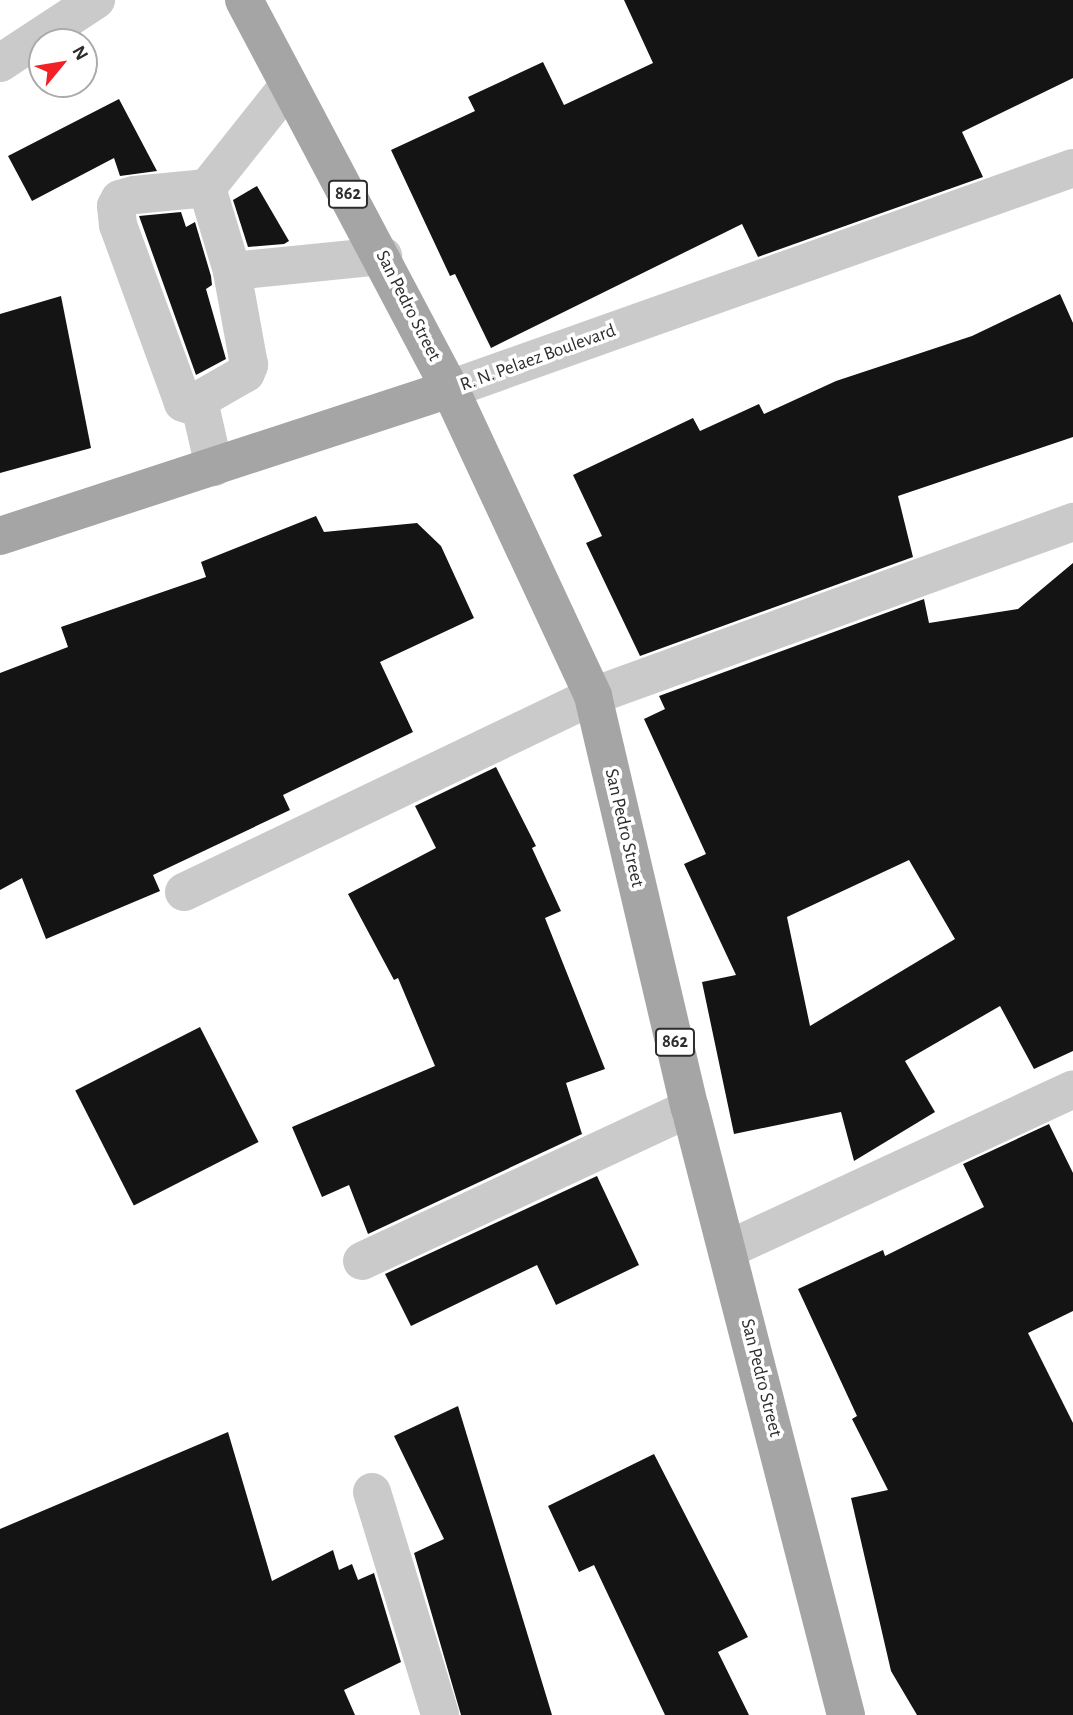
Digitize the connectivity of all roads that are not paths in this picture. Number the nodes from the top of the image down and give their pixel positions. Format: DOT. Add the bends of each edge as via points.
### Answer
graph roads {
  1 [pos="96,0"];
  2 [pos="244,0"];
  3 [pos="0,63"];
  4 [pos="288,86"];
  5 [pos="1073,168"];
  6 [pos="207,188"];
  7 [pos="383,256"];
  8 [pos="232,271"];
  9 [pos="450,389"];
  10 [pos="199,401"];
  11 [pos="214,467"];
  12 [pos="1073,522"];
  13 [pos="0,536"];
  14 [pos="593,696"];
  15 [pos="184,892"];
  16 [pos="1073,1089"];
  17 [pos="690,1108"];
  18 [pos="729,1249"];
  19 [pos="362,1261"];
  20 [pos="372,1492"];
  21 [pos="440,1715"];
  22 [pos="846,1715"];
  1 -- 3 [label="street"];
  2 -- 4 [label="main road, San Pedro Street / 862"];
  4 -- 6 [label="street"];
  4 -- 7 [label="main road, San Pedro Street / 862"];
  5 -- 9 [label="street, R. N. Pelaez Boulevard"];
  6 -- 8 [label="street"];
  6 -- 10 [label="street" via="134,195 120,198 116,206 118,225 183,403"];
  7 -- 8 [label="street"];
  7 -- 9 [label="main road, San Pedro Street / 862"];
  8 -- 10 [label="street" via="246,373"];
  9 -- 11 [label="main road, R. N. Pelaez Boulevard"];
  9 -- 14 [label="main road, San Pedro Street / 862"];
  10 -- 11 [label="street"];
  11 -- 13 [label="main road, R. N. Pelaez Boulevard"];
  12 -- 14 [label="street"];
  14 -- 15 [label="street"];
  14 -- 17 [label="main road, San Pedro Street / 862"];
  16 -- 18 [label="street"];
  17 -- 18 [label="main road, San Pedro Street / 862"];
  17 -- 19 [label="street"];
  18 -- 22 [label="main road, San Pedro Street / 862"];
  20 -- 21 [label="street"];
}
